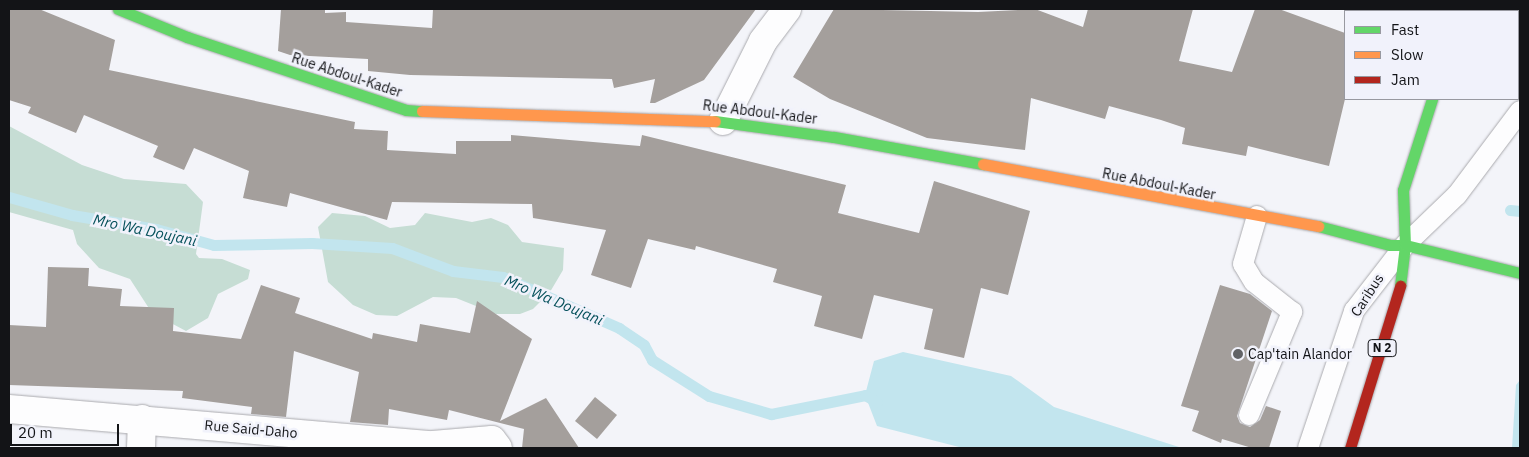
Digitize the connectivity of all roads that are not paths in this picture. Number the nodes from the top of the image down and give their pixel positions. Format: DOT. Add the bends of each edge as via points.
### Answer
graph roads {
  1 [pos="118,9"];
  2 [pos="787,9"];
  3 [pos="1432,100"];
  4 [pos="1520,111"];
  5 [pos="723,121"];
  6 [pos="1257,216"];
  7 [pos="1405,245"];
  8 [pos="1520,273"];
  9 [pos="9,409"];
  10 [pos="1249,415"];
  11 [pos="142,419"];
  12 [pos="495,444"];
  13 [pos="141,448"];
  14 [pos="1308,448"];
  15 [pos="1350,448"];
  1 -- 5 [label="street, Rue Abdoul-Kader" via="187,37 406,110"];
  2 -- 5 [label="street" via="763,41"];
  3 -- 7 [label="street" via="1403,190"];
  4 -- 7 [label="lane, Caribus" via="1457,195"];
  5 -- 6 [label="street, Rue Abdoul-Kader" via="834,137"];
  6 -- 7 [label="street, Rue Abdoul-Kader"];
  6 -- 10 [label="lane" via="1243,264 1254,282 1292,312"];
  7 -- 8 [label="street, Rue Abdoul-Kader"];
  7 -- 14 [label="lane, Caribus" via="1354,311"];
  7 -- 15 [label="street, N 2" via="1399,292"];
  9 -- 11 [label="street, Rue Said-Daho"];
  11 -- 12 [label="street, Rue Said-Daho" via="433,445"];
  11 -- 13 [label="street"];
}
